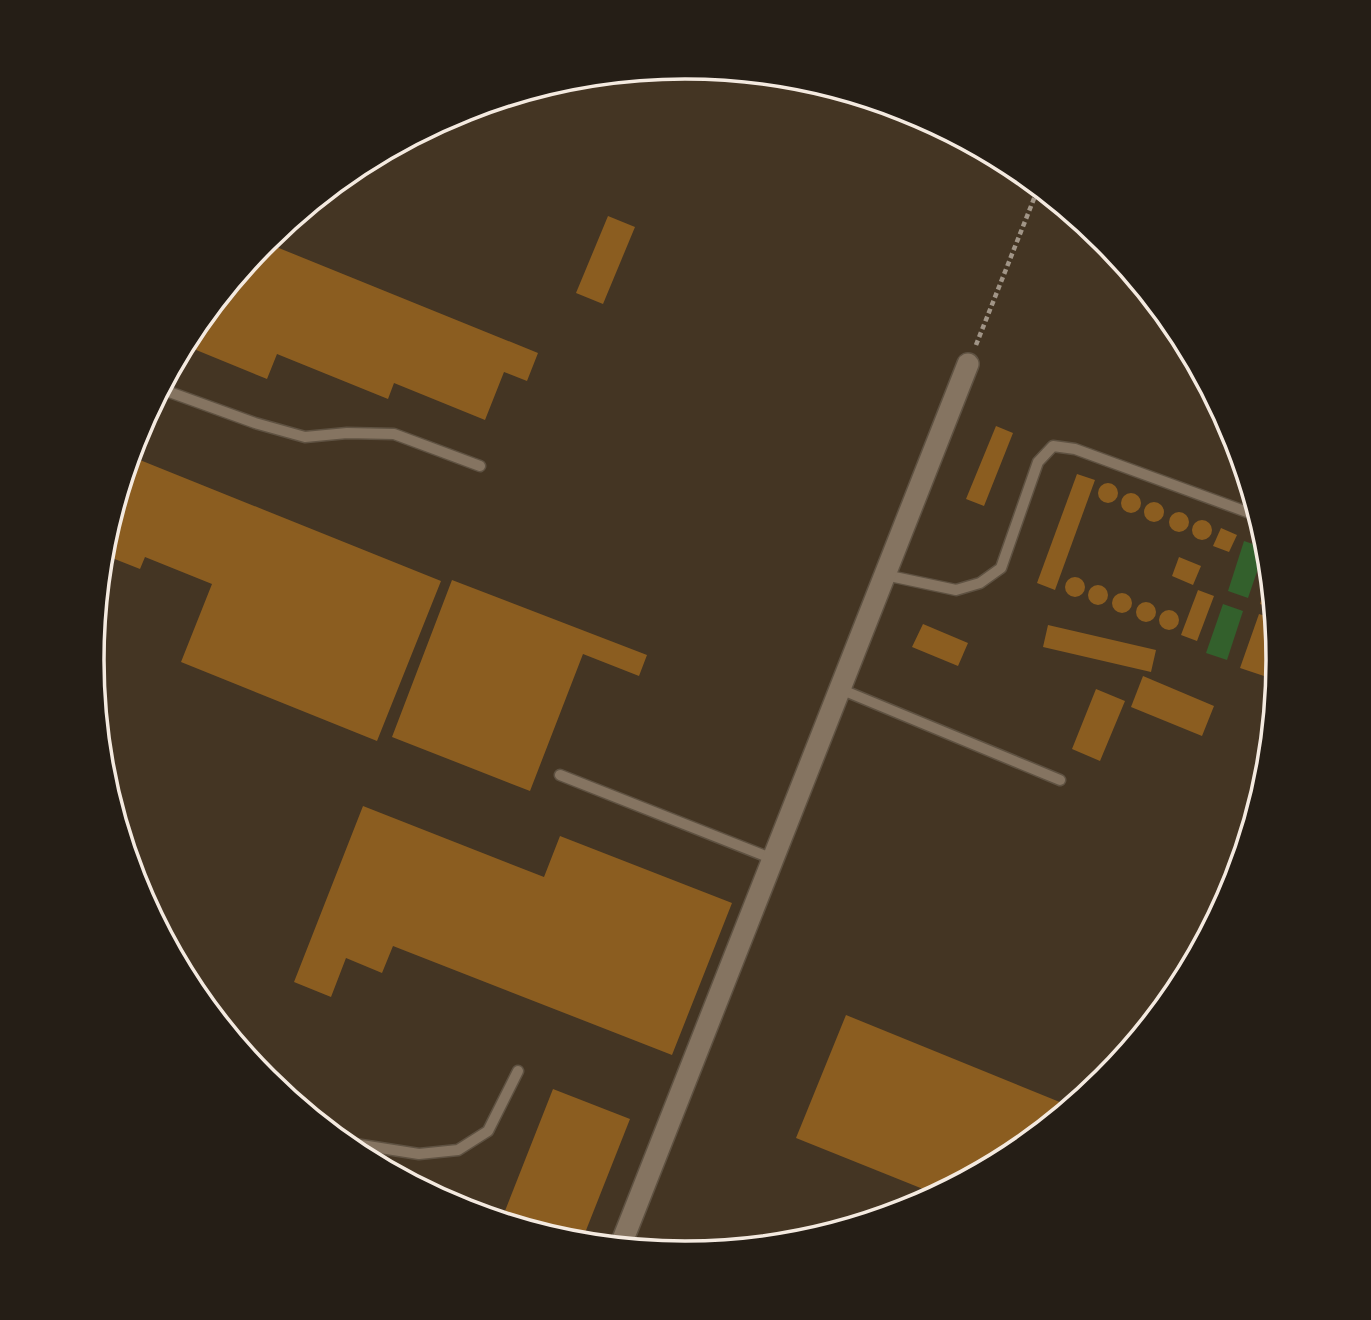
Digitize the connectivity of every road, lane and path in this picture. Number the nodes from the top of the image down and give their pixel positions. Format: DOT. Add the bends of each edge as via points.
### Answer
graph roads {
  1 [pos="1035,196"];
  2 [pos="968,365"];
  3 [pos="170,391"];
  4 [pos="480,466"];
  5 [pos="1247,512"];
  6 [pos="885,575"];
  7 [pos="840,689"];
  8 [pos="561,775"];
  9 [pos="1060,780"];
  10 [pos="773,859"];
  11 [pos="518,1070"];
  12 [pos="368,1146"];
  13 [pos="624,1237"];
  1 -- 2 [label="path"];
  2 -- 6 [label="street"];
  3 -- 4 [label="lane" via="305,437 394,434"];
  5 -- 6 [label="lane" via="1075,449 1053,446 1038,462 1001,568 980,583 956,590"];
  6 -- 7 [label="street"];
  7 -- 9 [label="lane"];
  7 -- 10 [label="street"];
  8 -- 10 [label="lane"];
  10 -- 13 [label="street"];
  11 -- 12 [label="lane" via="488,1131 457,1150 419,1154"];
}
